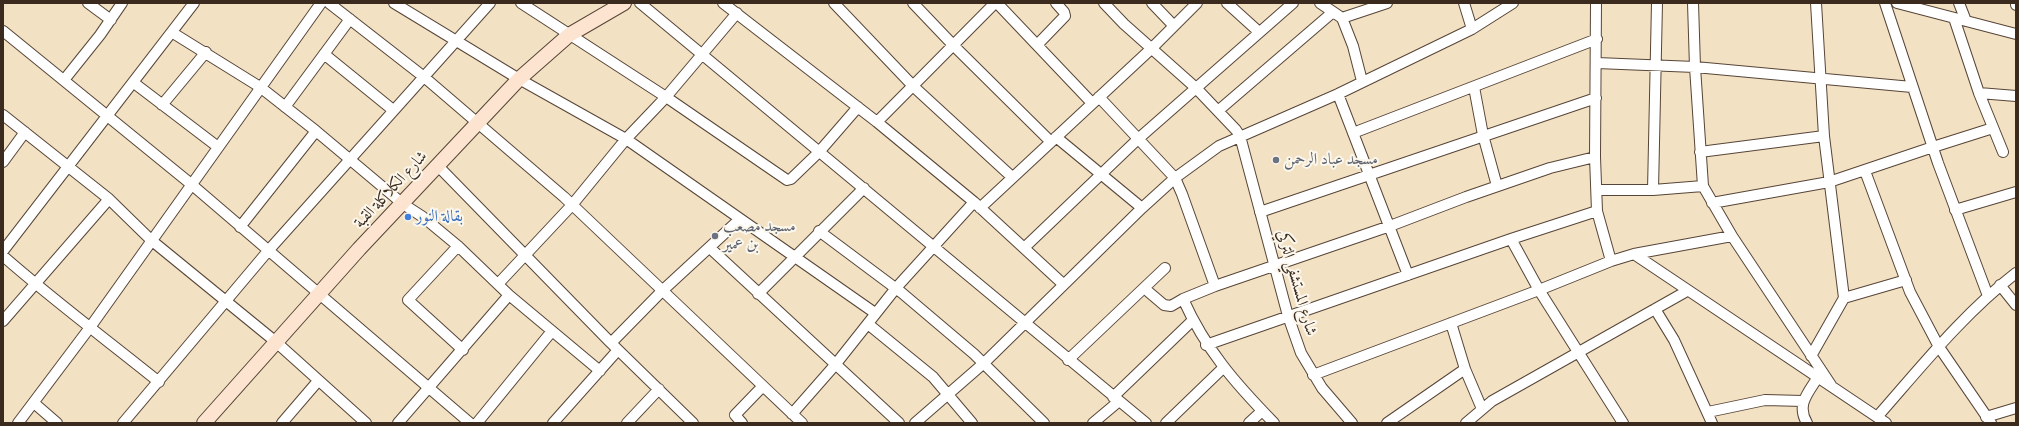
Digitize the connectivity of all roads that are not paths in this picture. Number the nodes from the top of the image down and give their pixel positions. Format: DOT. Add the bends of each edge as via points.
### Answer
graph roads {
  1 [pos="88,3"];
  2 [pos="122,3"];
  3 [pos="194,3"];
  4 [pos="321,3"];
  5 [pos="329,3"];
  6 [pos="490,3"];
  7 [pos="521,3"];
  8 [pos="624,3"];
  9 [pos="640,3"];
  10 [pos="723,3"];
  11 [pos="834,3"];
  12 [pos="913,3"];
  13 [pos="996,3"];
  14 [pos="1056,3"];
  15 [pos="1104,3"];
  16 [pos="1152,3"];
  17 [pos="1196,3"];
  18 [pos="1227,3"];
  19 [pos="1293,3"];
  20 [pos="1320,3"];
  21 [pos="1387,3"];
  22 [pos="1464,3"];
  23 [pos="1513,3"];
  24 [pos="1596,3"];
  25 [pos="1657,3"];
  26 [pos="1693,3"];
  27 [pos="1816,3"];
  28 [pos="1885,3"];
  29 [pos="1897,3"];
  30 [pos="1959,3"];
  31 [pos="400,4"];
  32 [pos="1333,12"];
  33 [pos="736,13"];
  34 [pos="1342,18"];
  35 [pos="1954,18"];
  36 [pos="350,19"];
  37 [pos="112,20"];
  38 [pos="1966,22"];
  39 [pos="1174,26"];
  40 [pos="1472,29"];
  41 [pos="3,31"];
  42 [pos="1259,32"];
  43 [pos="173,33"];
  44 [pos="2016,34"];
  45 [pos="569,35"];
  46 [pos="1597,39"];
  47 [pos="457,41"];
  48 [pos="1037,45"];
  49 [pos="954,46"];
  50 [pos="1151,49"];
  51 [pos="206,52"];
  52 [pos="324,54"];
  53 [pos="702,55"];
  54 [pos="1597,64"];
  55 [pos="1656,65"];
  56 [pos="1695,67"];
  57 [pos="424,78"];
  58 [pos="519,79"];
  59 [pos="1820,79"];
  60 [pos="64,80"];
  61 [pos="1362,81"];
  62 [pos="134,83"];
  63 [pos="260,87"];
  64 [pos="914,87"];
  65 [pos="1474,87"];
  66 [pos="1912,87"];
  67 [pos="1196,88"];
  68 [pos="1980,93"];
  69 [pos="1338,94"];
  70 [pos="2016,96"];
  71 [pos="666,97"];
  72 [pos="1596,98"];
  73 [pos="1096,100"];
  74 [pos="162,105"];
  75 [pos="285,107"];
  76 [pos="858,107"];
  77 [pos="393,110"];
  78 [pos="1219,110"];
  79 [pos="3,115"];
  80 [pos="107,117"];
  81 [pos="478,122"];
  82 [pos="877,122"];
  83 [pos="1993,128"];
  84 [pos="316,131"];
  85 [pos="24,132"];
  86 [pos="1353,133"];
  87 [pos="1240,136"];
  88 [pos="1484,136"];
  89 [pos="1824,136"];
  90 [pos="626,139"];
  91 [pos="1138,139"];
  92 [pos="1053,140"];
  93 [pos="218,147"];
  94 [pos="1933,147"];
  95 [pos="819,152"];
  96 [pos="1700,152"];
  97 [pos="2003,152"];
  98 [pos="1595,157"];
  99 [pos="350,159"];
  100 [pos="3,162"];
  101 [pos="437,165"];
  102 [pos="69,166"];
  103 [pos="1865,171"];
  104 [pos="1101,174"];
  105 [pos="1369,175"];
  106 [pos="1012,177"];
  107 [pos="1175,178"];
  108 [pos="1828,182"];
  109 [pos="191,184"];
  110 [pos="1497,186"];
  111 [pos="1703,186"];
  112 [pos="864,188"];
  113 [pos="1598,190"];
  114 [pos="1653,190"];
  115 [pos="2016,192"];
  116 [pos="109,199"];
  117 [pos="1712,203"];
  118 [pos="403,204"];
  119 [pos="572,205"];
  120 [pos="977,205"];
  121 [pos="1142,208"];
  122 [pos="1955,210"];
  123 [pos="1597,211"];
  124 [pos="1260,212"];
  125 [pos="740,219"];
  126 [pos="1390,226"];
  127 [pos="240,227"];
  128 [pos="819,231"];
  129 [pos="1732,236"];
  130 [pos="1511,239"];
  131 [pos="151,240"];
  132 [pos="458,246"];
  133 [pos="934,246"];
  134 [pos="710,248"];
  135 [pos="1024,248"];
  136 [pos="3,251"];
  137 [pos="268,251"];
  138 [pos="1634,254"];
  139 [pos="3,256"];
  140 [pos="525,256"];
  141 [pos="794,257"];
  142 [pos="1611,261"];
  143 [pos="1274,266"];
  144 [pos="1165,268"];
  145 [pos="2016,273"];
  146 [pos="1408,275"];
  147 [pos="1906,280"];
  148 [pos="34,284"];
  149 [pos="498,284"];
  150 [pos="1063,284"];
  151 [pos="2000,285"];
  152 [pos="1215,286"];
  153 [pos="896,288"];
  154 [pos="1144,288"];
  155 [pos="662,290"];
  156 [pos="1539,290"];
  157 [pos="1687,291"];
  158 [pos="319,293"];
  159 [pos="758,294"];
  160 [pos="509,295"];
  161 [pos="1988,296"];
  162 [pos="1844,298"];
  163 [pos="1183,299"];
  164 [pos="226,300"];
  165 [pos="2016,305"];
  166 [pos="1655,309"];
  167 [pos="875,313"];
  168 [pos="1288,316"];
  169 [pos="1193,320"];
  170 [pos="3,321"];
  171 [pos="1024,323"];
  172 [pos="1451,323"];
  173 [pos="868,324"];
  174 [pos="90,326"];
  175 [pos="552,331"];
  176 [pos="276,342"];
  177 [pos="1206,344"];
  178 [pos="614,347"];
  179 [pos="1939,347"];
  180 [pos="463,350"];
  181 [pos="1579,353"];
  182 [pos="1811,356"];
  183 [pos="1068,360"];
  184 [pos="984,363"];
  185 [pos="835,365"];
  186 [pos="1223,368"];
  187 [pos="1465,369"];
  188 [pos="600,371"];
  189 [pos="1313,375"];
  190 [pos="1818,377"];
  191 [pos="318,381"];
  192 [pos="159,382"];
  193 [pos="1831,385"];
  194 [pos="429,386"];
  195 [pos="763,386"];
  196 [pos="659,389"];
  197 [pos="948,394"];
  198 [pos="1116,399"];
  199 [pos="1803,400"];
  200 [pos="34,403"];
  201 [pos="2016,408"];
  202 [pos="1482,409"];
  203 [pos="1262,411"];
  204 [pos="1708,412"];
  205 [pos="792,414"];
  206 [pos="1881,420"];
  207 [pos="1989,420"];
  208 [pos="1470,422"];
  209 [pos="18,423"];
  210 [pos="57,423"];
  211 [pos="123,423"];
  212 [pos="204,423"];
  213 [pos="282,423"];
  214 [pos="365,423"];
  215 [pos="398,423"];
  216 [pos="470,423"];
  217 [pos="476,423"];
  218 [pos="553,423"];
  219 [pos="627,423"];
  220 [pos="693,423"];
  221 [pos="742,423"];
  222 [pos="802,423"];
  223 [pos="899,423"];
  224 [pos="915,423"];
  225 [pos="972,423"];
  226 [pos="1044,423"];
  227 [pos="1094,423"];
  228 [pos="1146,423"];
  229 [pos="1166,423"];
  230 [pos="1250,423"];
  231 [pos="1274,423"];
  232 [pos="1352,423"];
  233 [pos="1387,423"];
  234 [pos="1623,423"];
  235 [pos="1712,423"];
  236 [pos="1807,423"];
  1 -- 37 [label="street"];
  2 -- 37 [label="street"];
  3 -- 43 [label="street"];
  4 -- 63 [label="street"];
  5 -- 36 [label="street"];
  6 -- 47 [label="street"];
  7 -- 45 [label="street"];
  8 -- 45 [label="street, شارع الكلاكلة القبة"];
  9 -- 53 [label="street"];
  10 -- 33 [label="street"];
  11 -- 64 [label="street"];
  12 -- 49 [label="street"];
  13 -- 48 [label="street"];
  13 -- 49 [label="street"];
  14 -- 48 [label="street" via="1065,16"];
  15 -- 50 [label="street"];
  16 -- 39 [label="street"];
  17 -- 39 [label="street"];
  18 -- 42 [label="street"];
  19 -- 42 [label="street"];
  20 -- 32 [label="street"];
  21 -- 34 [label="street"];
  22 -- 40 [label="street"];
  23 -- 40 [label="street"];
  24 -- 46 [label="street"];
  25 -- 55 [label="street"];
  26 -- 56 [label="street"];
  27 -- 59 [label="street"];
  28 -- 66 [label="street"];
  29 -- 35 [label="street"];
  30 -- 38 [label="street"];
  31 -- 47 [label="street"];
  32 -- 34 [label="street"];
  32 -- 78 [label="street"];
  33 -- 53 [label="street"];
  33 -- 76 [label="street"];
  34 -- 61 [label="street" via="1353,46"];
  35 -- 38 [label="street"];
  35 -- 68 [label="street"];
  36 -- 52 [label="street"];
  36 -- 57 [label="street"];
  37 -- 60 [label="street"];
  38 -- 44 [label="street"];
  39 -- 50 [label="street"];
  40 -- 61 [label="street"];
  41 -- 60 [label="street"];
  42 -- 67 [label="street"];
  43 -- 51 [label="street"];
  43 -- 62 [label="street"];
  45 -- 58 [label="street, شارع الكلاكلة القبة"];
  45 -- 71 [label="street"];
  46 -- 54 [label="street"];
  46 -- 65 [label="street"];
  47 -- 57 [label="street"];
  47 -- 58 [label="street"];
  48 -- 73 [label="street"];
  49 -- 64 [label="street"];
  49 -- 92 [label="street"];
  50 -- 67 [label="street"];
  50 -- 73 [label="street"];
  51 -- 63 [label="street"];
  51 -- 74 [label="street"];
  52 -- 75 [label="street"];
  52 -- 77 [label="street"];
  53 -- 71 [label="street"];
  53 -- 95 [label="street"];
  54 -- 55 [label="street"];
  54 -- 72 [label="street"];
  55 -- 56 [label="street"];
  55 -- 114 [label="street"];
  56 -- 59 [label="street"];
  56 -- 96 [label="street"];
  57 -- 77 [label="street"];
  57 -- 81 [label="street"];
  58 -- 81 [label="street, شارع الكلاكلة القبة"];
  58 -- 90 [label="street"];
  59 -- 66 [label="street"];
  59 -- 89 [label="street"];
  60 -- 80 [label="street"];
  61 -- 69 [label="street"];
  62 -- 74 [label="street"];
  62 -- 80 [label="street"];
  63 -- 75 [label="street"];
  63 -- 93 [label="street"];
  64 -- 82 [label="street"];
  64 -- 106 [label="street"];
  65 -- 86 [label="street"];
  65 -- 88 [label="street"];
  66 -- 94 [label="street"];
  67 -- 78 [label="street"];
  67 -- 91 [label="street"];
  68 -- 70 [label="street"];
  68 -- 83 [label="street"];
  69 -- 86 [label="street"];
  69 -- 87 [label="street"];
  71 -- 90 [label="street"];
  71 -- 95 [label="street" via="787,180"];
  72 -- 88 [label="street"];
  72 -- 98 [label="street"];
  73 -- 91 [label="street"];
  73 -- 92 [label="street"];
  74 -- 93 [label="street"];
  75 -- 84 [label="street"];
  76 -- 82 [label="street"];
  76 -- 95 [label="street"];
  77 -- 99 [label="street"];
  78 -- 87 [label="street"];
  79 -- 85 [label="street"];
  80 -- 102 [label="street"];
  80 -- 109 [label="street"];
  81 -- 101 [label="street, شارع الكلاكلة القبة"];
  81 -- 119 [label="street"];
  82 -- 120 [label="street"];
  83 -- 94 [label="street"];
  83 -- 97 [label="street"];
  84 -- 99 [label="street"];
  84 -- 127 [label="street"];
  85 -- 100 [label="street"];
  85 -- 102 [label="street"];
  86 -- 105 [label="street"];
  87 -- 107 [label="street" via="1219,146"];
  87 -- 124 [label="street, شارع المستشفي التركي"];
  88 -- 105 [label="street"];
  88 -- 110 [label="street"];
  89 -- 96 [label="street"];
  89 -- 108 [label="street"];
  90 -- 119 [label="street"];
  90 -- 125 [label="street"];
  91 -- 104 [label="street"];
  91 -- 107 [label="street"];
  92 -- 104 [label="street"];
  92 -- 106 [label="street"];
  93 -- 109 [label="street"];
  94 -- 103 [label="street"];
  94 -- 122 [label="street"];
  95 -- 112 [label="street"];
  96 -- 111 [label="street"];
  98 -- 110 [label="street" via="1550,168"];
  98 -- 113 [label="street"];
  99 -- 118 [label="street"];
  99 -- 137 [label="street"];
  101 -- 118 [label="street, شارع الكلاكلة القبة"];
  101 -- 140 [label="street"];
  102 -- 116 [label="street"];
  102 -- 136 [label="street"];
  103 -- 108 [label="street"];
  103 -- 147 [label="street"];
  104 -- 121 [label="street"];
  104 -- 135 [label="street"];
  105 -- 124 [label="street"];
  105 -- 126 [label="street"];
  106 -- 120 [label="street"];
  107 -- 121 [label="street"];
  107 -- 152 [label="street"];
  108 -- 117 [label="street"];
  108 -- 162 [label="street"];
  109 -- 127 [label="street"];
  109 -- 131 [label="street"];
  110 -- 126 [label="street"];
  111 -- 114 [label="street"];
  111 -- 117 [label="street"];
  112 -- 128 [label="street"];
  112 -- 133 [label="street"];
  113 -- 114 [label="street"];
  113 -- 123 [label="street"];
  115 -- 122 [label="street"];
  116 -- 131 [label="street"];
  116 -- 148 [label="street"];
  117 -- 129 [label="street"];
  118 -- 132 [label="street" via="423,216"];
  118 -- 158 [label="street, شارع الكلاكلة القبة"];
  119 -- 140 [label="street"];
  119 -- 155 [label="street"];
  120 -- 133 [label="street"];
  120 -- 135 [label="street"];
  121 -- 150 [label="street"];
  122 -- 161 [label="street"];
  123 -- 130 [label="street"];
  123 -- 142 [label="street"];
  124 -- 143 [label="street, شارع المستشفي التركي"];
  125 -- 134 [label="street"];
  125 -- 141 [label="street"];
  126 -- 143 [label="street"];
  126 -- 146 [label="street"];
  127 -- 137 [label="street"];
  128 -- 141 [label="street"];
  128 -- 153 [label="street"];
  129 -- 138 [label="street"];
  129 -- 182 [label="street"];
  130 -- 146 [label="street"];
  130 -- 156 [label="street"];
  131 -- 164 [label="street"];
  131 -- 174 [label="street"];
  132 -- 149 [label="street"];
  132 -- 180 [label="street" via="408,300"];
  133 -- 153 [label="street"];
  133 -- 171 [label="street"];
  134 -- 155 [label="street"];
  134 -- 159 [label="street"];
  135 -- 150 [label="street"];
  137 -- 158 [label="street"];
  137 -- 164 [label="street"];
  138 -- 142 [label="street"];
  138 -- 157 [label="street"];
  139 -- 148 [label="street"];
  140 -- 149 [label="street"];
  140 -- 178 [label="street"];
  141 -- 159 [label="street"];
  141 -- 167 [label="street"];
  142 -- 156 [label="street"];
  143 -- 152 [label="street"];
  143 -- 168 [label="street, شارع المستشفي التركي"];
  144 -- 154 [label="street"];
  145 -- 151 [label="street"];
  146 -- 168 [label="street"];
  147 -- 162 [label="street"];
  147 -- 179 [label="street"];
  148 -- 170 [label="street"];
  148 -- 174 [label="street"];
  149 -- 160 [label="street"];
  150 -- 171 [label="street"];
  151 -- 161 [label="street"];
  151 -- 165 [label="street"];
  152 -- 163 [label="street"];
  153 -- 167 [label="street"];
  153 -- 184 [label="street"];
  154 -- 163 [label="street" via="1168,306"];
  154 -- 183 [label="street"];
  155 -- 178 [label="street"];
  155 -- 195 [label="street"];
  156 -- 172 [label="street"];
  156 -- 181 [label="street"];
  157 -- 166 [label="street"];
  157 -- 190 [label="street"];
  158 -- 176 [label="street, شارع الكلاكلة القبة"];
  158 -- 194 [label="street"];
  159 -- 185 [label="street"];
  160 -- 175 [label="street"];
  160 -- 180 [label="street"];
  161 -- 179 [label="street"];
  162 -- 182 [label="street"];
  163 -- 169 [label="street"];
  164 -- 176 [label="street"];
  164 -- 192 [label="street"];
  166 -- 181 [label="street"];
  166 -- 204 [label="street" via="1674,340"];
  167 -- 173 [label="street"];
  168 -- 177 [label="street"];
  168 -- 189 [label="street, شارع المستشفي التركي" via="1301,353"];
  169 -- 177 [label="street"];
  169 -- 198 [label="street"];
  171 -- 183 [label="street"];
  171 -- 184 [label="street"];
  172 -- 187 [label="street"];
  172 -- 189 [label="street"];
  173 -- 185 [label="street"];
  173 -- 197 [label="street" via="933,377"];
  174 -- 192 [label="street"];
  174 -- 200 [label="street"];
  175 -- 188 [label="street"];
  175 -- 217 [label="street"];
  176 -- 191 [label="street"];
  176 -- 212 [label="street, شارع الكلاكلة القبة"];
  177 -- 186 [label="street"];
  178 -- 188 [label="street"];
  178 -- 196 [label="street"];
  179 -- 206 [label="street"];
  179 -- 207 [label="street"];
  180 -- 194 [label="street"];
  181 -- 202 [label="street"];
  181 -- 234 [label="street"];
  182 -- 193 [label="street"];
  183 -- 198 [label="street"];
  184 -- 197 [label="street"];
  184 -- 226 [label="street"];
  185 -- 205 [label="street"];
  185 -- 223 [label="street"];
  186 -- 203 [label="street"];
  186 -- 229 [label="street"];
  187 -- 202 [label="street"];
  187 -- 233 [label="street"];
  188 -- 218 [label="street"];
  189 -- 232 [label="street, شارع المستشفي التركي"];
  190 -- 193 [label="street"];
  190 -- 199 [label="street"];
  191 -- 213 [label="street"];
  191 -- 214 [label="street"];
  192 -- 211 [label="street"];
  193 -- 206 [label="street"];
  194 -- 215 [label="street"];
  194 -- 216 [label="street"];
  195 -- 205 [label="street"];
  195 -- 221 [label="street" via="735,414"];
  196 -- 219 [label="street"];
  196 -- 220 [label="street"];
  197 -- 224 [label="street"];
  197 -- 225 [label="street"];
  198 -- 227 [label="street"];
  198 -- 228 [label="street"];
  199 -- 204 [label="street" via="1752,401"];
  199 -- 236 [label="street" via="1802,411"];
  200 -- 209 [label="street"];
  200 -- 210 [label="street"];
  201 -- 207 [label="street"];
  202 -- 208 [label="street"];
  203 -- 230 [label="street"];
  203 -- 231 [label="street"];
  204 -- 235 [label="street"];
  205 -- 222 [label="street"];
}
